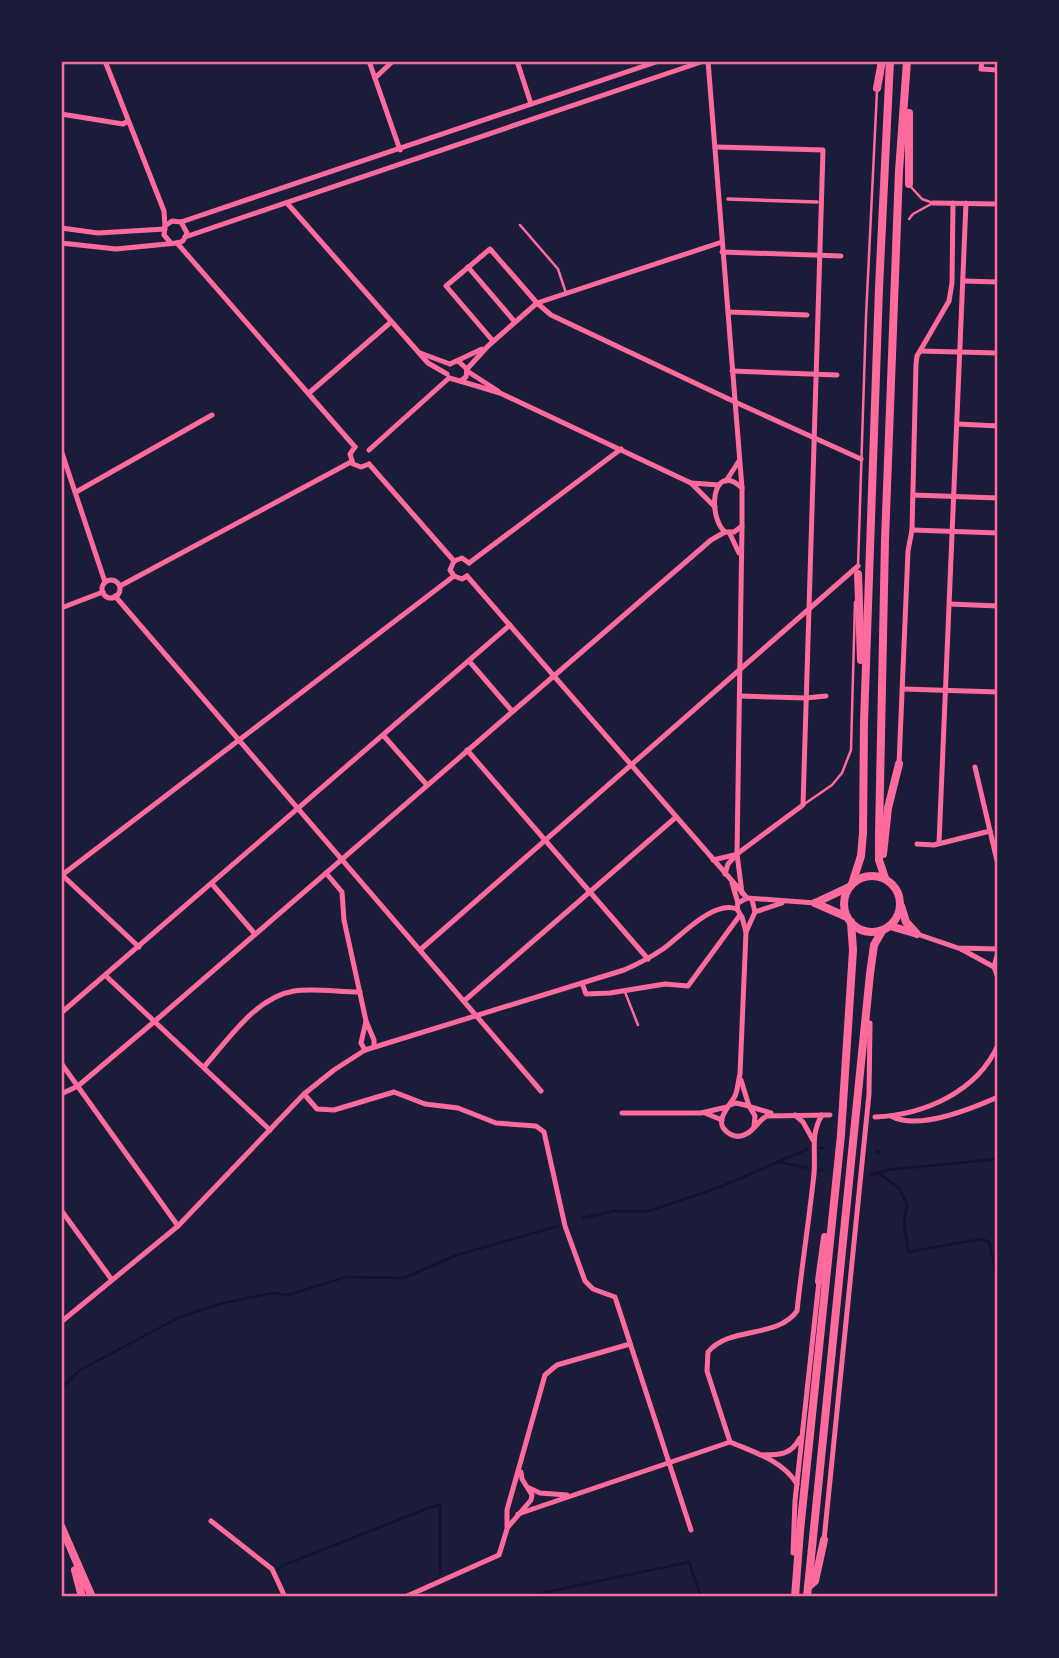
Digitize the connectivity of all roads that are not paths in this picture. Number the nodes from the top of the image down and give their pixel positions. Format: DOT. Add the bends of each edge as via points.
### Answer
graph roads {
  1 [pos="105,61"];
  2 [pos="369,61"];
  3 [pos="393,61"];
  4 [pos="517,61"];
  5 [pos="659,61"];
  6 [pos="706,61"];
  7 [pos="882,61"];
  8 [pos="890,61"];
  9 [pos="907,61"];
  10 [pos="982,61"];
  11 [pos="643,65"];
  12 [pos="998,70"];
  13 [pos="375,78"];
  14 [pos="644,82"];
  15 [pos="877,88"];
  16 [pos="531,104"];
  17 [pos="904,105"];
  18 [pos="61,114"];
  19 [pos="128,121"];
  20 [pos="407,147"];
  21 [pos="715,147"];
  22 [pos="400,150"];
  23 [pos="391,153"];
  24 [pos="412,160"];
  25 [pos="395,167"];
  26 [pos="909,184"];
  27 [pos="728,199"];
  28 [pos="817,202"];
  29 [pos="287,203"];
  30 [pos="933,203"];
  31 [pos="953,203"];
  32 [pos="966,203"];
  33 [pos="998,204"];
  34 [pos="164,211"];
  35 [pos="909,219"];
  36 [pos="178,221"];
  37 [pos="520,225"];
  38 [pos="61,228"];
  39 [pos="165,228"];
  40 [pos="179,241"];
  41 [pos="722,242"];
  42 [pos="61,243"];
  43 [pos="723,252"];
  44 [pos="819,256"];
  45 [pos="841,256"];
  46 [pos="468,267"];
  47 [pos="963,281"];
  48 [pos="998,282"];
  49 [pos="566,293"];
  50 [pos="537,303"];
  51 [pos="728,312"];
  52 [pos="807,315"];
  53 [pos="391,322"];
  54 [pos="515,322"];
  55 [pos="491,343"];
  56 [pos="920,351"];
  57 [pos="418,352"];
  58 [pos="961,352"];
  59 [pos="998,353"];
  60 [pos="458,361"];
  61 [pos="450,364"];
  62 [pos="467,370"];
  63 [pos="733,371"];
  64 [pos="817,374"];
  65 [pos="837,375"];
  66 [pos="448,376"];
  67 [pos="460,382"];
  68 [pos="309,393"];
  69 [pos="500,393"];
  70 [pos="735,402"];
  71 [pos="212,415"];
  72 [pos="958,424"];
  73 [pos="998,426"];
  74 [pos="814,438"];
  75 [pos="355,447"];
  76 [pos="621,449"];
  77 [pos="61,450"];
  78 [pos="369,450"];
  79 [pos="861,459"];
  80 [pos="739,461"];
  81 [pos="351,462"];
  82 [pos="369,464"];
  83 [pos="726,481"];
  84 [pos="691,483"];
  85 [pos="719,485"];
  86 [pos="742,488"];
  87 [pos="76,492"];
  88 [pos="913,495"];
  89 [pos="955,497"];
  90 [pos="998,498"];
  91 [pos="715,508"];
  92 [pos="717,522"];
  93 [pos="742,526"];
  94 [pos="912,530"];
  95 [pos="727,532"];
  96 [pos="954,532"];
  97 [pos="998,533"];
  98 [pos="711,540"];
  99 [pos="742,559"];
  100 [pos="454,561"];
  101 [pos="469,563"];
  102 [pos="858,570"];
  103 [pos="454,576"];
  104 [pos="467,576"];
  105 [pos="105,582"];
  106 [pos="120,586"];
  107 [pos="103,592"];
  108 [pos="115,596"];
  109 [pos="950,604"];
  110 [pos="998,606"];
  111 [pos="61,608"];
  112 [pos="808,610"];
  113 [pos="510,625"];
  114 [pos="469,661"];
  115 [pos="740,670"];
  116 [pos="553,675"];
  117 [pos="904,689"];
  118 [pos="946,690"];
  119 [pos="998,692"];
  120 [pos="740,696"];
  121 [pos="827,696"];
  122 [pos="806,698"];
  123 [pos="512,711"];
  124 [pos="863,722"];
  125 [pos="383,735"];
  126 [pos="238,741"];
  127 [pos="467,750"];
  128 [pos="899,764"];
  129 [pos="631,767"];
  130 [pos="975,767"];
  131 [pos="427,785"];
  132 [pos="803,806"];
  133 [pos="298,809"];
  134 [pos="675,818"];
  135 [pos="990,831"];
  136 [pos="546,841"];
  137 [pos="939,843"];
  138 [pos="917,844"];
  139 [pos="737,854"];
  140 [pos="341,859"];
  141 [pos="713,860"];
  142 [pos="998,865"];
  143 [pos="881,868"];
  144 [pos="326,873"];
  145 [pos="62,874"];
  146 [pos="725,874"];
  147 [pos="885,878"];
  148 [pos="732,883"];
  149 [pos="212,884"];
  150 [pos="851,886"];
  151 [pos="590,891"];
  152 [pos="747,897"];
  153 [pos="788,902"];
  154 [pos="815,903"];
  155 [pos="901,906"];
  156 [pos="739,911"];
  157 [pos="754,913"];
  158 [pos="849,920"];
  159 [pos="890,926"];
  160 [pos="881,931"];
  161 [pos="746,932"];
  162 [pos="255,934"];
  163 [pos="917,934"];
  164 [pos="139,947"];
  165 [pos="958,948"];
  166 [pos="420,950"];
  167 [pos="998,951"];
  168 [pos="648,959"];
  169 [pos="994,967"];
  170 [pos="106,976"];
  171 [pos="998,978"];
  172 [pos="582,983"];
  173 [pos="360,992"];
  174 [pos="625,992"];
  175 [pos="464,1001"];
  176 [pos="61,1013"];
  177 [pos="476,1016"];
  178 [pos="155,1021"];
  179 [pos="366,1021"];
  180 [pos="868,1021"];
  181 [pos="638,1025"];
  182 [pos="998,1045"];
  183 [pos="374,1046"];
  184 [pos="365,1051"];
  185 [pos="61,1063"];
  186 [pos="204,1067"];
  187 [pos="740,1074"];
  188 [pos="78,1086"];
  189 [pos="541,1091"];
  190 [pos="61,1094"];
  191 [pos="304,1094"];
  192 [pos="998,1097"];
  193 [pos="728,1106"];
  194 [pos="749,1106"];
  195 [pos="622,1113"];
  196 [pos="702,1113"];
  197 [pos="774,1114"];
  198 [pos="794,1114"];
  199 [pos="822,1115"];
  200 [pos="830,1115"];
  201 [pos="891,1116"];
  202 [pos="875,1117"];
  203 [pos="722,1121"];
  204 [pos="753,1127"];
  205 [pos="270,1130"];
  206 [pos="813,1139"];
  207 [pos="61,1210"];
  208 [pos="178,1226"];
  209 [pos="831,1231"];
  210 [pos="112,1280"];
  211 [pos="820,1281"];
  212 [pos="61,1322"];
  213 [pos="630,1344"];
  214 [pos="802,1435"];
  215 [pos="730,1442"];
  216 [pos="762,1455"];
  217 [pos="669,1462"];
  218 [pos="520,1469"];
  219 [pos="797,1485"];
  220 [pos="527,1487"];
  221 [pos="570,1494"];
  222 [pos="511,1498"];
  223 [pos="518,1514"];
  224 [pos="211,1521"];
  225 [pos="61,1526"];
  226 [pos="507,1529"];
  227 [pos="691,1530"];
  228 [pos="67,1540"];
  229 [pos="824,1540"];
  230 [pos="793,1553"];
  231 [pos="797,1566"];
  232 [pos="808,1592"];
  233 [pos="82,1597"];
  234 [pos="92,1597"];
  235 [pos="285,1597"];
  236 [pos="405,1597"];
  237 [pos="795,1597"];
  1 -- 19 [label="street"];
  2 -- 13 [label="street"];
  3 -- 13 [label="street"];
  4 -- 16 [label="street"];
  5 -- 11 [label="street"];
  6 -- 14 [label="street"];
  6 -- 21 [label="street"];
  7 -- 15 [label="main road"];
  8 -- 124 [label="main road"];
  9 -- 17 [label="main road"];
  10 -- 12 [label="street" via="981,69"];
  11 -- 14 [label="street"];
  11 -- 16 [label="street"];
  13 -- 22 [label="street"];
  14 -- 24 [label="street"];
  15 -- 79 [label="lane"];
  16 -- 20 [label="street"];
  17 -- 26 [label="main road" via="909,111"];
  17 -- 143 [label="main road" via="886,515"];
  18 -- 19 [label="street" via="122,124"];
  19 -- 34 [label="street"];
  20 -- 22 [label="street"];
  20 -- 24 [label="street"];
  21 -- 41 [label="street"];
  21 -- 44 [label="street" via="823,150"];
  22 -- 23 [label="street"];
  23 -- 25 [label="street"];
  23 -- 36 [label="street"];
  24 -- 25 [label="street"];
  25 -- 29 [label="street"];
  26 -- 30 [label="lane"];
  27 -- 28 [label="street"];
  29 -- 40 [label="street"];
  29 -- 53 [label="street"];
  30 -- 31 [label="street"];
  30 -- 35 [label="lane"];
  31 -- 32 [label="street"];
  31 -- 56 [label="street" via="949,300"];
  32 -- 33 [label="street"];
  32 -- 47 [label="street"];
  34 -- 36 [label="street"];
  34 -- 39 [label="street"];
  36 -- 39 [label="street"];
  36 -- 40 [label="street" via="186,228"];
  37 -- 49 [label="lane" via="558,269"];
  38 -- 39 [label="street" via="98,233"];
  39 -- 40 [label="street" via="164,235"];
  40 -- 42 [label="street" via="116,249"];
  40 -- 68 [label="street"];
  41 -- 43 [label="street"];
  41 -- 49 [label="street"];
  43 -- 44 [label="street"];
  43 -- 51 [label="street"];
  44 -- 45 [label="street"];
  44 -- 64 [label="street"];
  46 -- 50 [label="street" via="490,249"];
  46 -- 54 [label="street"];
  46 -- 55 [label="street" via="446,286"];
  47 -- 48 [label="street"];
  47 -- 58 [label="street"];
  49 -- 50 [label="street"];
  50 -- 54 [label="street"];
  50 -- 70 [label="street" via="551,315"];
  51 -- 52 [label="street"];
  51 -- 63 [label="street"];
  53 -- 57 [label="street"];
  53 -- 68 [label="street"];
  54 -- 55 [label="street"];
  55 -- 60 [label="street"];
  55 -- 62 [label="street"];
  56 -- 58 [label="street"];
  56 -- 88 [label="street"];
  57 -- 61 [label="street"];
  57 -- 66 [label="street"];
  58 -- 59 [label="street"];
  58 -- 72 [label="street"];
  60 -- 61 [label="street"];
  60 -- 62 [label="street"];
  61 -- 66 [label="street"];
  62 -- 67 [label="street"];
  62 -- 69 [label="street"];
  63 -- 64 [label="street"];
  63 -- 70 [label="street"];
  64 -- 65 [label="street"];
  64 -- 74 [label="street"];
  66 -- 67 [label="street"];
  66 -- 78 [label="street"];
  67 -- 69 [label="street"];
  68 -- 75 [label="street"];
  69 -- 76 [label="street"];
  70 -- 74 [label="street"];
  70 -- 80 [label="street"];
  71 -- 87 [label="street"];
  72 -- 73 [label="street"];
  72 -- 89 [label="street"];
  74 -- 79 [label="street"];
  74 -- 112 [label="street"];
  75 -- 78 [label="street"];
  75 -- 81 [label="street"];
  76 -- 84 [label="street"];
  76 -- 101 [label="street"];
  77 -- 87 [label="street"];
  78 -- 82 [label="street"];
  79 -- 102 [label="lane"];
  80 -- 83 [label="street"];
  80 -- 86 [label="street"];
  81 -- 82 [label="street" via="361,467"];
  81 -- 106 [label="street"];
  82 -- 100 [label="street"];
  83 -- 85 [label="street"];
  83 -- 86 [label="street"];
  84 -- 85 [label="street"];
  84 -- 91 [label="street"];
  85 -- 91 [label="street"];
  86 -- 93 [label="street"];
  87 -- 105 [label="street"];
  88 -- 89 [label="street"];
  88 -- 94 [label="street"];
  89 -- 90 [label="street"];
  89 -- 96 [label="street"];
  91 -- 92 [label="street"];
  92 -- 95 [label="street"];
  92 -- 98 [label="street"];
  93 -- 95 [label="street"];
  93 -- 99 [label="street"];
  94 -- 96 [label="street"];
  94 -- 117 [label="street"];
  95 -- 98 [label="street"];
  95 -- 99 [label="street"];
  96 -- 97 [label="street"];
  96 -- 109 [label="street"];
  98 -- 116 [label="street"];
  99 -- 115 [label="street"];
  100 -- 101 [label="street" via="462,558"];
  100 -- 103 [label="street" via="450,570"];
  101 -- 104 [label="street"];
  102 -- 112 [label="street"];
  102 -- 124 [label="main road"];
  102 -- 132 [label="lane" via="850,750 842,774"];
  103 -- 104 [label="street"];
  103 -- 126 [label="street"];
  104 -- 113 [label="street"];
  105 -- 106 [label="street" via="114,580"];
  105 -- 107 [label="street"];
  106 -- 108 [label="street"];
  107 -- 108 [label="street"];
  107 -- 111 [label="street"];
  108 -- 126 [label="street"];
  109 -- 110 [label="street"];
  109 -- 118 [label="street"];
  112 -- 115 [label="street"];
  112 -- 122 [label="street"];
  113 -- 114 [label="street"];
  113 -- 116 [label="street"];
  114 -- 123 [label="street"];
  114 -- 125 [label="street"];
  115 -- 120 [label="street"];
  115 -- 129 [label="street"];
  116 -- 123 [label="street"];
  116 -- 129 [label="street"];
  117 -- 118 [label="street"];
  117 -- 128 [label="street"];
  118 -- 119 [label="street"];
  118 -- 137 [label="street"];
  120 -- 122 [label="street"];
  120 -- 139 [label="street"];
  121 -- 122 [label="street"];
  122 -- 132 [label="street"];
  123 -- 127 [label="street"];
  124 -- 150 [label="main road" via="863,832"];
  125 -- 131 [label="street"];
  125 -- 133 [label="street"];
  126 -- 133 [label="street"];
  126 -- 145 [label="street"];
  127 -- 131 [label="street"];
  127 -- 136 [label="street"];
  128 -- 143 [label="main road"];
  129 -- 134 [label="street"];
  129 -- 136 [label="street"];
  130 -- 135 [label="street"];
  131 -- 140 [label="street"];
  132 -- 139 [label="street"];
  133 -- 140 [label="street"];
  133 -- 149 [label="street"];
  134 -- 141 [label="street"];
  134 -- 151 [label="street"];
  135 -- 137 [label="street"];
  135 -- 142 [label="street"];
  136 -- 151 [label="street"];
  136 -- 166 [label="street"];
  137 -- 138 [label="street"];
  139 -- 141 [label="street"];
  139 -- 146 [label="street"];
  139 -- 152 [label="street"];
  140 -- 144 [label="street"];
  140 -- 166 [label="street"];
  141 -- 146 [label="street"];
  143 -- 147 [label="main road"];
  144 -- 162 [label="street"];
  144 -- 173 [label="street" via="342,892"];
  145 -- 164 [label="street"];
  146 -- 148 [label="street"];
  147 -- 150 [label="main road" via="865,877"];
  147 -- 155 [label="main road" via="896,889"];
  148 -- 152 [label="street"];
  148 -- 156 [label="street"];
  149 -- 162 [label="street"];
  149 -- 164 [label="street"];
  150 -- 154 [label="main road"];
  150 -- 158 [label="main road" via="844,902"];
  151 -- 168 [label="street"];
  151 -- 175 [label="street"];
  152 -- 153 [label="street"];
  152 -- 156 [label="street"];
  152 -- 157 [label="street" via="755,903"];
  153 -- 154 [label="street"];
  153 -- 157 [label="street"];
  154 -- 158 [label="main road"];
  155 -- 159 [label="main road"];
  155 -- 163 [label="main road" via="906,922"];
  156 -- 157 [label="street"];
  156 -- 161 [label="street"];
  156 -- 168 [label="street" via="718,909"];
  156 -- 174 [label="street" via="688,986 665,984"];
  157 -- 161 [label="street"];
  158 -- 160 [label="main road" via="868,932"];
  158 -- 209 [label="main road" via="854,938 852,974"];
  159 -- 160 [label="main road"];
  159 -- 163 [label="main road"];
  160 -- 180 [label="main road" via="874,945"];
  161 -- 187 [label="street"];
  162 -- 178 [label="street"];
  163 -- 165 [label="street"];
  164 -- 170 [label="street"];
  165 -- 167 [label="street"];
  165 -- 169 [label="street"];
  166 -- 175 [label="street"];
  167 -- 169 [label="street"];
  168 -- 172 [label="street"];
  169 -- 171 [label="street"];
  170 -- 176 [label="street"];
  170 -- 178 [label="street"];
  172 -- 174 [label="street" via="586,994"];
  172 -- 177 [label="street"];
  173 -- 179 [label="street"];
  173 -- 186 [label="street" via="280,995 254,1012"];
  174 -- 181 [label="lane"];
  175 -- 177 [label="street"];
  177 -- 183 [label="street"];
  177 -- 189 [label="street"];
  178 -- 186 [label="street"];
  178 -- 188 [label="street"];
  179 -- 183 [label="street"];
  179 -- 184 [label="street" via="361,1043"];
  180 -- 229 [label="street" via="869,1094"];
  180 -- 232 [label="main road"];
  182 -- 201 [label="street" via="984,1069 956,1093"];
  183 -- 184 [label="street"];
  184 -- 191 [label="street"];
  185 -- 188 [label="street"];
  186 -- 205 [label="street"];
  187 -- 193 [label="street" via="737,1092"];
  187 -- 194 [label="street"];
  188 -- 190 [label="street"];
  188 -- 208 [label="street"];
  191 -- 205 [label="street"];
  191 -- 213 [label="street" via="317,1109 334,1110 394,1092 425,1104 458,1108 496,1124 536,1126 544,1132 565,1226 585,1281 615,1297"];
  192 -- 201 [label="street" via="966,1112 937,1118 899,1120"];
  193 -- 194 [label="street" via="736,1102"];
  193 -- 196 [label="street"];
  193 -- 203 [label="street"];
  194 -- 197 [label="street"];
  194 -- 204 [label="street" via="755,1116"];
  195 -- 196 [label="street"];
  196 -- 203 [label="street"];
  197 -- 198 [label="street"];
  197 -- 204 [label="street"];
  198 -- 199 [label="street"];
  198 -- 206 [label="street"];
  199 -- 200 [label="street"];
  199 -- 206 [label="street"];
  201 -- 202 [label="street"];
  203 -- 204 [label="street" via="735,1136 746,1135"];
  205 -- 208 [label="street"];
  206 -- 215 [label="street" via="814,1170 797,1311 785,1322 719,1342 708,1352 707,1371"];
  207 -- 210 [label="street"];
  208 -- 210 [label="street"];
  209 -- 211 [label="main road" via="826,1233"];
  209 -- 231 [label="main road"];
  210 -- 212 [label="street"];
  211 -- 214 [label="street"];
  213 -- 217 [label="street"];
  213 -- 218 [label="street" via="557,1366 545,1375"];
  214 -- 216 [label="street" via="790,1452"];
  214 -- 219 [label="street"];
  215 -- 216 [label="street"];
  215 -- 217 [label="street"];
  216 -- 219 [label="street" via="791,1475"];
  217 -- 221 [label="street"];
  217 -- 227 [label="street"];
  218 -- 220 [label="street"];
  218 -- 222 [label="street"];
  219 -- 230 [label="street"];
  220 -- 221 [label="street"];
  220 -- 222 [label="street"];
  220 -- 223 [label="street" via="531,1500"];
  221 -- 223 [label="street"];
  222 -- 226 [label="street"];
  223 -- 226 [label="street"];
  224 -- 235 [label="street" via="272,1569"];
  225 -- 228 [label="main road"];
  226 -- 236 [label="street" via="495,1558"];
  228 -- 233 [label="main road"];
  228 -- 234 [label="main road"];
  229 -- 232 [label="main road"];
  230 -- 231 [label="main road"];
  231 -- 237 [label="main road"];
}
